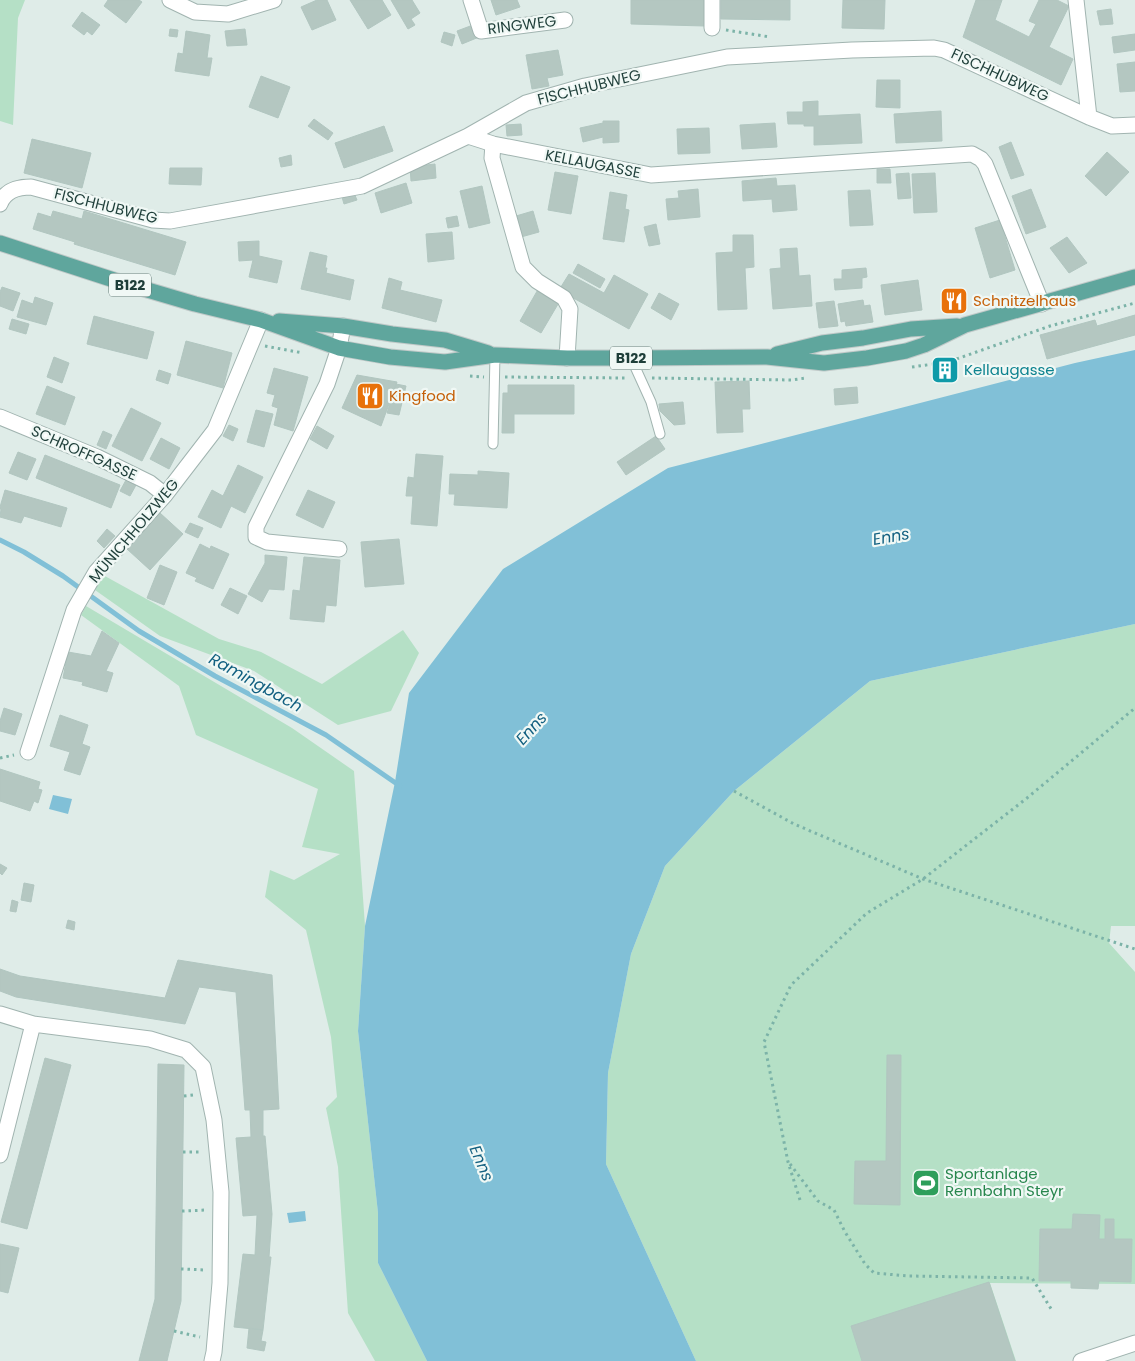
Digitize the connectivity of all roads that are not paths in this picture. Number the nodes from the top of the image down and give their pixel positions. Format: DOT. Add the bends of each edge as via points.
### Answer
graph roads {
  1 [pos="170,0"];
  2 [pos="274,0"];
  3 [pos="471,0"];
  4 [pos="712,0"];
  5 [pos="1076,0"];
  6 [pos="565,20"];
  7 [pos="712,28"];
  8 [pos="1089,117"];
  9 [pos="1135,125"];
  10 [pos="468,136"];
  11 [pos="493,144"];
  12 [pos="0,204"];
  13 [pos="0,244"];
  14 [pos="1135,278"];
  15 [pos="1042,304"];
  16 [pos="261,320"];
  17 [pos="966,325"];
  18 [pos="343,326"];
  19 [pos="339,348"];
  20 [pos="494,355"];
  21 [pos="767,357"];
  22 [pos="567,358"];
  23 [pos="631,358"];
  24 [pos="0,417"];
  25 [pos="660,434"];
  26 [pos="493,444"];
  27 [pos="165,495"];
  28 [pos="338,549"];
  29 [pos="28,752"];
  30 [pos="0,1014"];
  31 [pos="33,1024"];
  32 [pos="0,1156"];
  33 [pos="1135,1342"];
  34 [pos="212,1361"];
  35 [pos="1081,1361"];
  1 -- 2 [label="street" via="195,12 228,14"];
  3 -- 6 [label="street, RINGWEG" via="481,31"];
  4 -- 7 [label="street"];
  5 -- 8 [label="street"];
  8 -- 9 [label="street, FISCHHUBWEG" via="1112,126"];
  8 -- 10 [label="street, FISCHHUBWEG" via="944,50 916,48 727,57 585,86 526,103"];
  10 -- 11 [label="street, KELLAUGASSE"];
  10 -- 12 [label="street, FISCHHUBWEG" via="362,186 170,221 153,220 32,187 10,191"];
  11 -- 15 [label="street, KELLAUGASSE" via="651,175 972,154 985,164"];
  11 -- 22 [label="street" via="492,158 523,267 537,281 564,298 570,309"];
  13 -- 16 [label="main road, B122" via="195,304"];
  14 -- 15 [label="main road, B122"];
  15 -- 17 [label="main road, B122"];
  16 -- 18 [label="main road, B122"];
  16 -- 19 [label="main road, B122"];
  16 -- 27 [label="street, MÜNICHHOLZWEG" via="215,430"];
  17 -- 21 [label="main road, B122" via="910,329 822,343"];
  17 -- 21 [label="main road, B122" via="906,351 867,358 824,363"];
  18 -- 19 [label="street"];
  18 -- 20 [label="main road, B122" via="445,340"];
  19 -- 20 [label="main road, B122" via="445,362"];
  19 -- 28 [label="street" via="328,384 256,527 256,537 267,542"];
  20 -- 22 [label="main road, B122"];
  20 -- 26 [label="lane"];
  21 -- 23 [label="main road, B122"];
  22 -- 23 [label="main road, B122"];
  23 -- 25 [label="lane" via="651,402"];
  24 -- 27 [label="street, SCHROFFGASSE" via="97,457 150,483"];
  27 -- 29 [label="street, MÜNICHHOLZWEG" via="96,572 74,610"];
  30 -- 31 [label="street"];
  31 -- 32 [label="street"];
  31 -- 34 [label="street" via="150,1038 186,1050 203,1067 214,1120 221,1192 220,1270"];
  33 -- 35 [label="street"];
}
